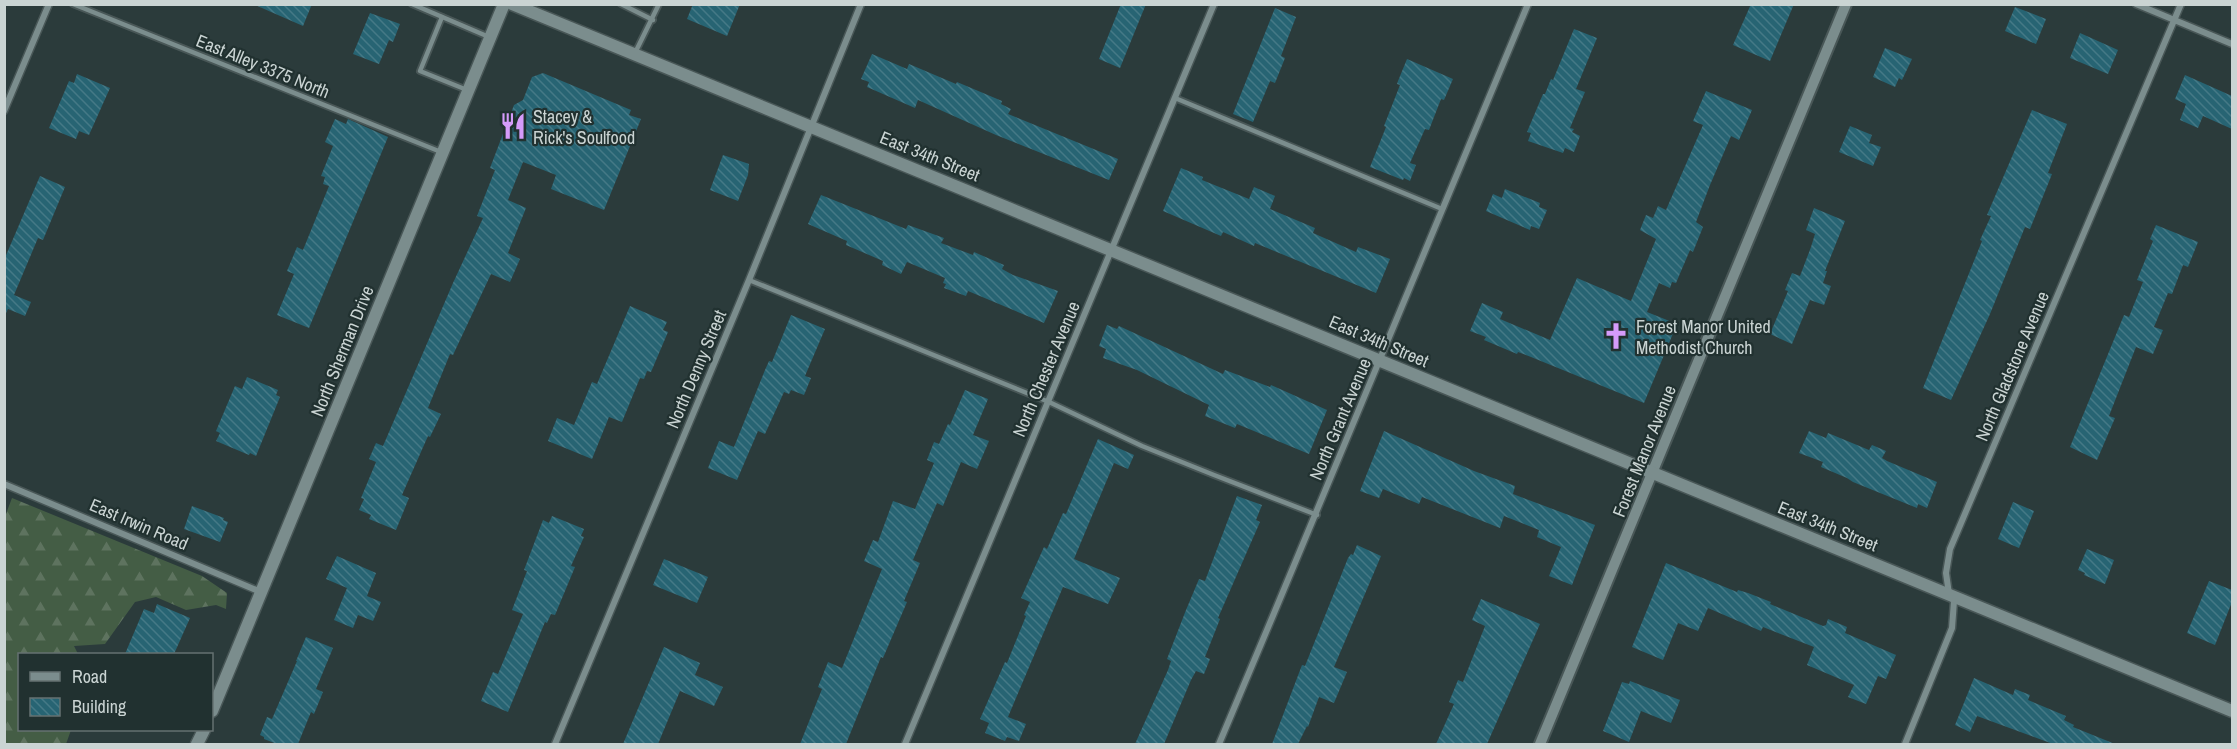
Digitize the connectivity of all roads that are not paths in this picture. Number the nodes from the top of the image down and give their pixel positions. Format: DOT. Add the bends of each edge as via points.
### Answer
graph roads {
  1 [pos="49,4"];
  2 [pos="73,4"];
  3 [pos="412,4"];
  4 [pos="504,4"];
  5 [pos="512,4"];
  6 [pos="621,4"];
  7 [pos="659,4"];
  8 [pos="861,4"];
  9 [pos="1214,4"];
  10 [pos="1528,4"];
  11 [pos="1846,4"];
  12 [pos="2136,4"];
  13 [pos="2181,4"];
  14 [pos="442,17"];
  15 [pos="653,20"];
  16 [pos="2174,20"];
  17 [pos="490,38"];
  18 [pos="2232,44"];
  19 [pos="634,55"];
  20 [pos="469,91"];
  21 [pos="1175,98"];
  22 [pos="4,111"];
  23 [pos="811,127"];
  24 [pos="443,153"];
  25 [pos="1442,209"];
  26 [pos="1112,250"];
  27 [pos="749,280"];
  28 [pos="1381,361"];
  29 [pos="1049,402"];
  30 [pos="1652,474"];
  31 [pos="4,484"];
  32 [pos="1317,515"];
  33 [pos="262,592"];
  34 [pos="1949,594"];
  35 [pos="213,709"];
  36 [pos="2232,711"];
  37 [pos="555,744"];
  38 [pos="905,744"];
  39 [pos="1219,744"];
  40 [pos="1540,744"];
  41 [pos="1905,744"];
  1 -- 22 [label="street"];
  2 -- 24 [label="lane, East Alley 3375 North"];
  3 -- 14 [label="lane"];
  4 -- 17 [label="main road, North Sherman Drive"];
  5 -- 19 [label="main road, East 34th Street"];
  6 -- 15 [label="lane"];
  7 -- 15 [label="lane"];
  8 -- 23 [label="street, North Denny Street"];
  9 -- 21 [label="street, North Chester Avenue"];
  10 -- 25 [label="street, North Grant Avenue"];
  11 -- 30 [label="street, Forest Manor Avenue"];
  12 -- 16 [label="street"];
  13 -- 16 [label="street, North Gladstone Avenue"];
  14 -- 17 [label="lane"];
  14 -- 20 [label="lane" via="420,71"];
  15 -- 19 [label="lane"];
  16 -- 18 [label="street"];
  16 -- 34 [label="street, North Gladstone Avenue" via="1950,549"];
  17 -- 20 [label="main road, North Sherman Drive"];
  19 -- 23 [label="main road, East 34th Street"];
  20 -- 24 [label="main road, North Sherman Drive"];
  21 -- 25 [label="lane"];
  21 -- 26 [label="street, North Chester Avenue"];
  23 -- 26 [label="main road, East 34th Street"];
  23 -- 27 [label="street, North Denny Street"];
  24 -- 33 [label="main road, North Sherman Drive"];
  25 -- 28 [label="street, North Grant Avenue"];
  26 -- 28 [label="main road, East 34th Street"];
  26 -- 29 [label="street, North Chester Avenue"];
  27 -- 29 [label="lane"];
  27 -- 37 [label="street, North Denny Street"];
  28 -- 30 [label="main road, East 34th Street"];
  28 -- 32 [label="street, North Grant Avenue"];
  29 -- 32 [label="lane" via="1152,450"];
  29 -- 38 [label="street, North Chester Avenue"];
  30 -- 34 [label="main road, East 34th Street"];
  30 -- 40 [label="street, Forest Manor Avenue"];
  31 -- 33 [label="street, East Irwin Road"];
  32 -- 39 [label="street, North Grant Avenue"];
  33 -- 35 [label="main road, North Sherman Drive"];
  34 -- 36 [label="main road, East 34th Street"];
  34 -- 41 [label="street, North Gladstone Avenue" via="1954,601 1952,628"];
}
